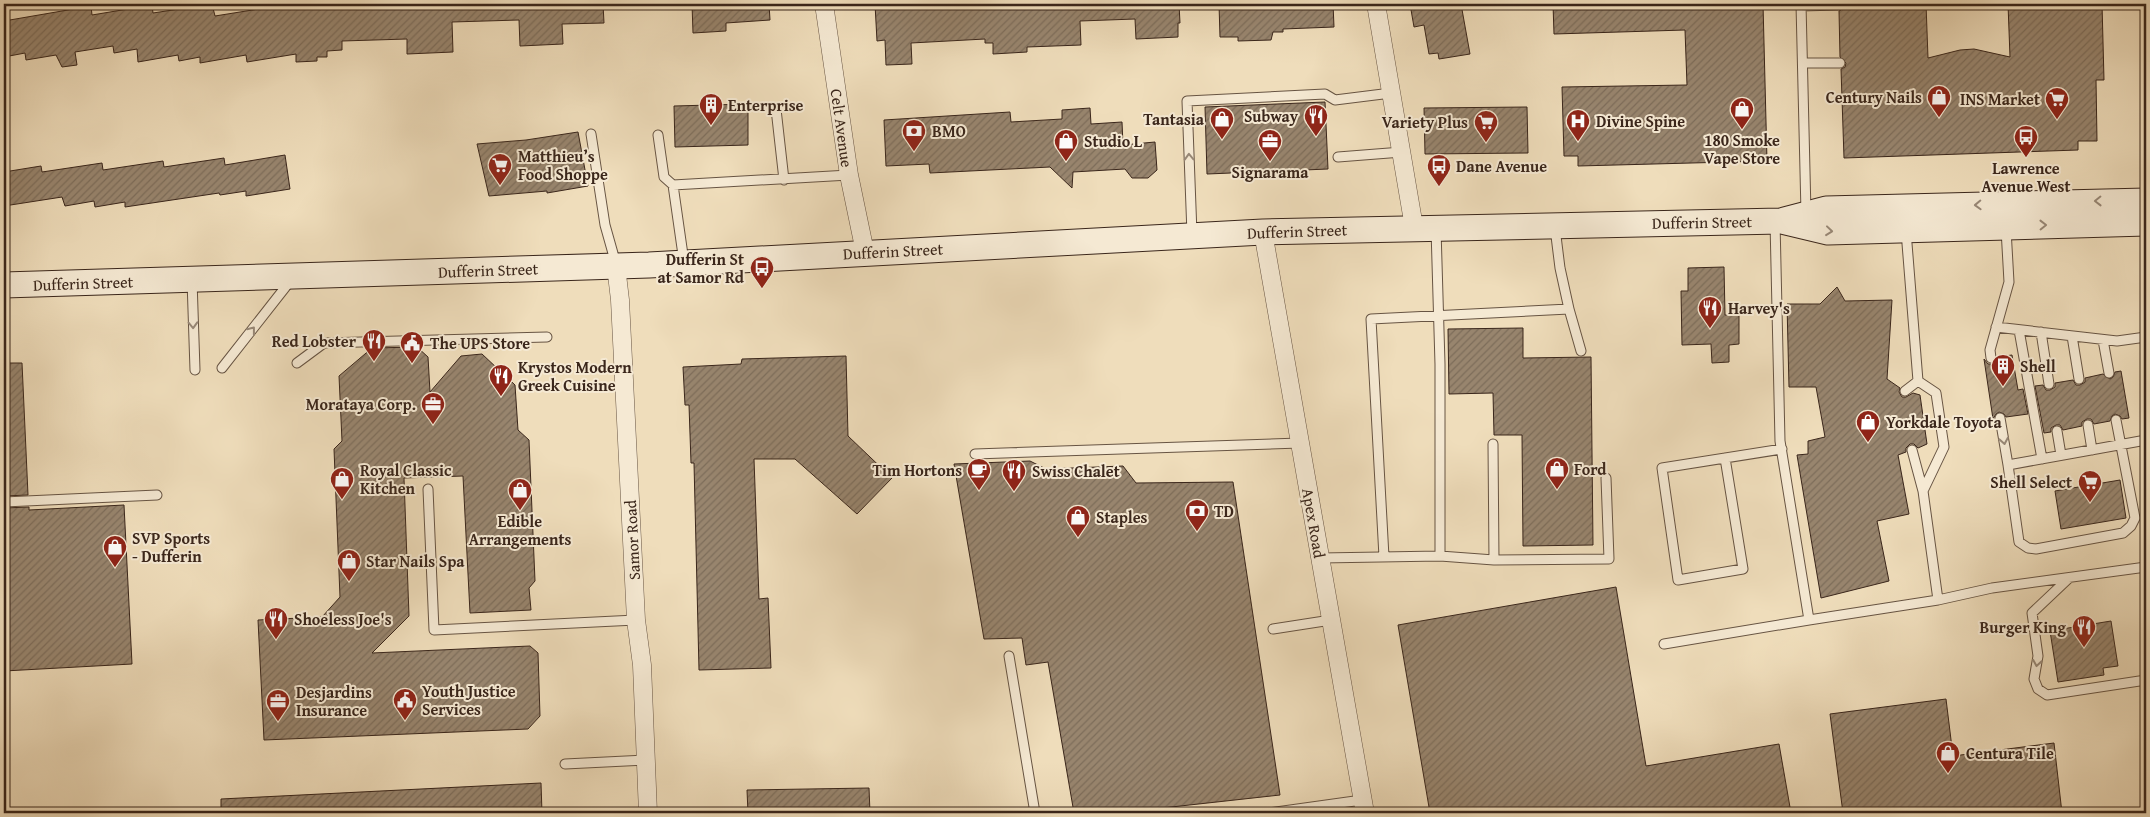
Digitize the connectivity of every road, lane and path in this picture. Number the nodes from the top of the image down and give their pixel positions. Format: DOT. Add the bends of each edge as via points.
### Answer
graph roads {
  1 [pos="824,4"];
  2 [pos="1376,4"];
  3 [pos="1801,5"];
  4 [pos="1839,5"];
  5 [pos="1802,63"];
  6 [pos="1840,63"];
  7 [pos="1392,94"];
  8 [pos="776,109"];
  9 [pos="591,134"];
  10 [pos="658,135"];
  11 [pos="1402,152"];
  12 [pos="1338,157"];
  13 [pos="849,175"];
  14 [pos="784,180"];
  15 [pos="672,185"];
  16 [pos="2146,201"];
  17 [pos="1806,214"];
  18 [pos="1778,221"];
  19 [pos="2146,223"];
  20 [pos="1555,226"];
  21 [pos="2006,226"];
  22 [pos="1425,227"];
  23 [pos="1906,231"];
  24 [pos="1263,232"];
  25 [pos="1192,236"];
  26 [pos="865,252"];
  27 [pos="684,263"];
  28 [pos="616,266"];
  29 [pos="294,276"];
  30 [pos="192,280"];
  31 [pos="4,285"];
  32 [pos="1569,309"];
  33 [pos="1439,315"];
  34 [pos="1996,327"];
  35 [pos="2019,330"];
  36 [pos="2041,332"];
  37 [pos="2072,336"];
  38 [pos="546,337"];
  39 [pos="2146,337"];
  40 [pos="2103,340"];
  41 [pos="1581,351"];
  42 [pos="1991,358"];
  43 [pos="297,364"];
  44 [pos="222,368"];
  45 [pos="195,370"];
  46 [pos="2108,374"];
  47 [pos="2079,379"];
  48 [pos="1918,381"];
  49 [pos="2049,384"];
  50 [pos="1905,391"];
  51 [pos="2000,418"];
  52 [pos="2116,420"];
  53 [pos="2088,425"];
  54 [pos="2056,431"];
  55 [pos="2146,440"];
  56 [pos="1300,444"];
  57 [pos="1493,444"];
  58 [pos="2121,445"];
  59 [pos="1782,449"];
  60 [pos="1912,450"];
  61 [pos="2092,450"];
  62 [pos="975,454"];
  63 [pos="2061,456"];
  64 [pos="1726,458"];
  65 [pos="2042,459"];
  66 [pos="2008,465"];
  67 [pos="1606,478"];
  68 [pos="428,489"];
  69 [pos="1923,491"];
  70 [pos="157,495"];
  71 [pos="4,502"];
  72 [pos="1440,556"];
  73 [pos="1384,557"];
  74 [pos="1321,558"];
  75 [pos="1494,560"];
  76 [pos="2146,568"];
  77 [pos="2069,578"];
  78 [pos="1938,600"];
  79 [pos="636,620"];
  80 [pos="1331,620"];
  81 [pos="1809,620"];
  82 [pos="1273,629"];
  83 [pos="1664,644"];
  84 [pos="1009,656"];
  85 [pos="2146,680"];
  86 [pos="646,760"];
  87 [pos="566,764"];
  88 [pos="1364,807"];
  89 [pos="648,813"];
  90 [pos="1035,813"];
  91 [pos="1269,813"];
  1 -- 13 [label="street, Celt Avenue"];
  2 -- 7 [label="street"];
  3 -- 4 [label="lane"];
  3 -- 5 [label="lane"];
  5 -- 6 [label="lane"];
  5 -- 17 [label="lane"];
  7 -- 11 [label="street"];
  25 -- 7 [label="lane, one-way" via="1187,101 1324,94 1335,100"];
  8 -- 14 [label="lane"];
  9 -- 28 [label="lane" via="604,225"];
  10 -- 15 [label="lane" via="664,177"];
  11 -- 12 [label="lane"];
  11 -- 22 [label="street"];
  13 -- 14 [label="lane"];
  13 -- 26 [label="street, Celt Avenue"];
  14 -- 15 [label="lane"];
  15 -- 27 [label="lane"];
  16 -- 17 [label="main road, Dufferin Street, one-way" via="1826,209"];
  17 -- 18 [label="main road, Dufferin Street"];
  18 -- 20 [label="main road, Dufferin Street"];
  18 -- 23 [label="main road, Dufferin Street, one-way" via="1828,232"];
  18 -- 59 [label="lane"];
  21 -- 19 [label="main road, Dufferin Street, one-way"];
  20 -- 22 [label="main road, Dufferin Street"];
  20 -- 32 [label="lane"];
  21 -- 23 [label="main road, Dufferin Street"];
  21 -- 34 [label="lane" via="2009,282"];
  22 -- 24 [label="main road, Dufferin Street"];
  22 -- 33 [label="lane"];
  23 -- 48 [label="lane"];
  24 -- 25 [label="main road, Dufferin Street"];
  24 -- 56 [label="street, Apex Road"];
  25 -- 26 [label="main road, Dufferin Street"];
  26 -- 27 [label="main road, Dufferin Street"];
  27 -- 28 [label="main road, Dufferin Street"];
  28 -- 29 [label="main road, Dufferin Street"];
  28 -- 79 [label="street, Samor Road"];
  29 -- 30 [label="main road, Dufferin Street"];
  44 -- 29 [label="lane, one-way"];
  30 -- 31 [label="main road, Dufferin Street"];
  30 -- 45 [label="lane, one-way"];
  32 -- 33 [label="lane"];
  32 -- 41 [label="lane"];
  33 -- 72 [label="lane"];
  33 -- 73 [label="lane" via="1371,318"];
  34 -- 35 [label="lane"];
  34 -- 42 [label="lane"];
  35 -- 36 [label="lane"];
  35 -- 65 [label="lane"];
  36 -- 37 [label="lane"];
  36 -- 49 [label="lane"];
  37 -- 40 [label="lane"];
  37 -- 47 [label="lane"];
  38 -- 43 [label="lane" via="324,343"];
  39 -- 40 [label="lane"];
  40 -- 46 [label="lane"];
  48 -- 50 [label="lane"];
  48 -- 69 [label="lane" via="1936,393 1944,447"];
  51 -- 66 [label="lane, one-way"];
  52 -- 58 [label="lane"];
  53 -- 61 [label="lane"];
  54 -- 63 [label="lane"];
  55 -- 58 [label="lane"];
  56 -- 62 [label="lane"];
  56 -- 74 [label="street, Apex Road"];
  57 -- 75 [label="lane"];
  58 -- 61 [label="lane"];
  58 -- 66 [label="lane" via="2136,518 2131,526 2123,533 2036,549 2019,542"];
  59 -- 64 [label="lane"];
  59 -- 81 [label="lane"];
  60 -- 69 [label="lane"];
  61 -- 63 [label="lane"];
  63 -- 65 [label="lane"];
  64 -- 64 [label="lane" via="1662,468 1678,580 1743,569"];
  65 -- 66 [label="lane"];
  67 -- 75 [label="lane" via="1609,559"];
  68 -- 79 [label="lane" via="434,630"];
  69 -- 78 [label="lane"];
  70 -- 71 [label="lane"];
  72 -- 73 [label="lane"];
  72 -- 75 [label="lane"];
  73 -- 74 [label="lane"];
  74 -- 80 [label="street, Apex Road"];
  76 -- 77 [label="lane"];
  77 -- 78 [label="lane" via="1992,588"];
  77 -- 85 [label="lane, one-way" via="2032,613 2038,656 2034,679 2038,689 2047,695"];
  78 -- 81 [label="lane"];
  79 -- 86 [label="street, Samor Road" via="642,665"];
  80 -- 82 [label="lane"];
  80 -- 88 [label="street, Apex Road"];
  81 -- 83 [label="lane"];
  84 -- 90 [label="lane"];
  86 -- 87 [label="lane"];
  86 -- 89 [label="street, Samor Road"];
  88 -- 91 [label="lane"];
}
